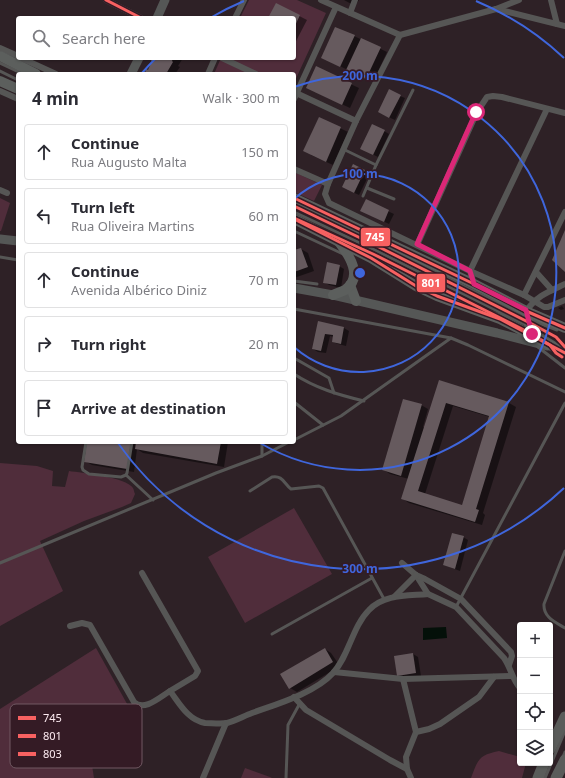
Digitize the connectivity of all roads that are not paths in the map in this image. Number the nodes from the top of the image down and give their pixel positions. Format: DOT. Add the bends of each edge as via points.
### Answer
graph roads {
  1 [pos="106,0"];
  2 [pos="165,0"];
  3 [pos="244,0"];
  4 [pos="320,0"];
  5 [pos="356,0"];
  6 [pos="519,0"];
  7 [pos="551,0"];
  8 [pos="336,7"];
  9 [pos="496,9"];
  10 [pos="350,13"];
  11 [pos="137,16"];
  12 [pos="158,16"];
  13 [pos="235,16"];
  14 [pos="557,24"];
  15 [pos="565,26"];
  16 [pos="400,35"];
  17 [pos="0,48"];
  18 [pos="16,55"];
  19 [pos="0,56"];
  20 [pos="25,60"];
  21 [pos="138,60"];
  22 [pos="214,60"];
  23 [pos="226,60"];
  24 [pos="0,63"];
  25 [pos="0,71"];
  26 [pos="19,72"];
  27 [pos="32,72"];
  28 [pos="52,72"];
  29 [pos="132,72"];
  30 [pos="209,72"];
  31 [pos="252,72"];
  32 [pos="16,79"];
  33 [pos="0,81"];
  34 [pos="16,89"];
  35 [pos="413,90"];
  36 [pos="0,91"];
  37 [pos="296,93"];
  38 [pos="296,95"];
  39 [pos="16,98"];
  40 [pos="547,109"];
  41 [pos="565,113"];
  42 [pos="356,121"];
  43 [pos="343,149"];
  44 [pos="376,165"];
  45 [pos="296,170"];
  46 [pos="328,184"];
  47 [pos="367,188"];
  48 [pos="0,190"];
  49 [pos="7,193"];
  50 [pos="363,196"];
  51 [pos="296,199"];
  52 [pos="394,199"];
  53 [pos="296,205"];
  54 [pos="565,212"];
  55 [pos="296,213"];
  56 [pos="296,220"];
  57 [pos="296,232"];
  58 [pos="0,238"];
  59 [pos="16,241"];
  60 [pos="338,241"];
  61 [pos="417,244"];
  62 [pos="0,257"];
  63 [pos="350,257"];
  64 [pos="16,260"];
  65 [pos="470,271"];
  66 [pos="536,272"];
  67 [pos="296,281"];
  68 [pos="317,284"];
  69 [pos="350,284"];
  70 [pos="474,284"];
  71 [pos="565,284"];
  72 [pos="296,288"];
  73 [pos="552,290"];
  74 [pos="333,295"];
  75 [pos="524,295"];
  76 [pos="565,300"];
  77 [pos="356,301"];
  78 [pos="533,301"];
  79 [pos="296,309"];
  80 [pos="529,327"];
  81 [pos="565,328"];
  82 [pos="565,331"];
  83 [pos="451,338"];
  84 [pos="562,351"];
  85 [pos="296,359"];
  86 [pos="565,368"];
  87 [pos="296,375"];
  88 [pos="565,392"];
  89 [pos="334,393"];
  90 [pos="364,401"];
  91 [pos="565,403"];
  92 [pos="296,404"];
  93 [pos="323,425"];
  94 [pos="296,439"];
  95 [pos="86,444"];
  96 [pos="132,444"];
  97 [pos="262,444"];
  98 [pos="285,444"];
  99 [pos="262,456"];
  100 [pos="126,475"];
  101 [pos="250,491"];
  102 [pos="153,500"];
  103 [pos="565,551"];
  104 [pos="0,563"];
  105 [pos="402,563"];
  106 [pos="142,573"];
  107 [pos="416,576"];
  108 [pos="372,578"];
  109 [pos="428,594"];
  110 [pos="394,597"];
  111 [pos="384,599"];
  112 [pos="461,599"];
  113 [pos="456,607"];
  114 [pos="70,626"];
  115 [pos="565,628"];
  116 [pos="272,634"];
  117 [pos="509,666"];
  118 [pos="334,672"];
  119 [pos="512,676"];
  120 [pos="494,677"];
  121 [pos="403,679"];
  122 [pos="517,684"];
  123 [pos="170,691"];
  124 [pos="294,697"];
  125 [pos="136,704"];
  126 [pos="300,704"];
  127 [pos="142,706"];
  128 [pos="565,717"];
  129 [pos="226,723"];
  130 [pos="565,731"];
  131 [pos="416,732"];
  132 [pos="553,743"];
  133 [pos="565,752"];
  134 [pos="565,760"];
  135 [pos="543,766"];
  136 [pos="407,769"];
  137 [pos="203,778"];
  138 [pos="286,778"];
  139 [pos="411,778"];
  140 [pos="538,778"];
  141 [pos="545,778"];
  142 [pos="552,778"];
  143 [pos="556,778"];
  1 -- 11 [label="street"];
  2 -- 12 [label="main road"];
  3 -- 13 [label="street"];
  4 -- 8 [label="street"];
  5 -- 10 [label="street"];
  6 -- 9 [label="street"];
  7 -- 14 [label="street"];
  8 -- 10 [label="street"];
  8 -- 37 [label="street"];
  9 -- 14 [label="street"];
  9 -- 16 [label="street"];
  10 -- 16 [label="street"];
  14 -- 15 [label="street"];
  16 -- 42 [label="street"];
  17 -- 18 [label="street"];
  19 -- 27 [label="main road"];
  20 -- 28 [label="street"];
  21 -- 29 [label="main road"];
  22 -- 30 [label="street"];
  23 -- 31 [label="street"];
  24 -- 26 [label="lane"];
  25 -- 32 [label="lane"];
  33 -- 34 [label="main road"];
  35 -- 44 [label="lane"];
  36 -- 39 [label="street"];
  38 -- 42 [label="street"];
  40 -- 41 [label="street"];
  40 -- 61 [label="street" via="502,97 487,97 476,112"];
  40 -- 65 [label="street"];
  42 -- 43 [label="street"];
  43 -- 44 [label="lane"];
  43 -- 46 [label="street"];
  44 -- 47 [label="lane"];
  45 -- 46 [label="street"];
  46 -- 61 [label="street" via="325,194 329,203"];
  47 -- 50 [label="lane"];
  47 -- 52 [label="lane"];
  48 -- 49 [label="street"];
  51 -- 70 [label="main road"];
  53 -- 80 [label="lane" via="382,246"];
  54 -- 66 [label="street"];
  55 -- 80 [label="lane"];
  56 -- 60 [label="main road"];
  57 -- 63 [label="lane"];
  58 -- 59 [label="main road"];
  60 -- 63 [label="main road"];
  60 -- 80 [label="main road" via="437,296"];
  61 -- 65 [label="street"];
  62 -- 64 [label="lane"];
  63 -- 69 [label="main road" via="354,271"];
  65 -- 70 [label="street"];
  65 -- 75 [label="street"];
  66 -- 73 [label="street"];
  66 -- 75 [label="street"];
  67 -- 68 [label="lane"];
  69 -- 74 [label="main road"];
  69 -- 77 [label="main road"];
  70 -- 80 [label="main road"];
  71 -- 73 [label="street"];
  72 -- 74 [label="main road"];
  73 -- 78 [label="street"];
  74 -- 77 [label="main road"];
  75 -- 78 [label="street"];
  76 -- 78 [label="street" via="546,307"];
  77 -- 80 [label="main road" via="497,333"];
  78 -- 80 [label="street"];
  79 -- 83 [label="lane"];
  80 -- 81 [label="main road"];
  80 -- 82 [label="lane"];
  80 -- 84 [label="main road"];
  80 -- 86 [label="lane" via="543,351"];
  83 -- 88 [label="lane"];
  83 -- 90 [label="lane"];
  85 -- 89 [label="lane" via="329,378"];
  87 -- 89 [label="lane"];
  89 -- 90 [label="lane"];
  90 -- 93 [label="lane"];
  91 -- 112 [label="lane"];
  92 -- 93 [label="lane"];
  93 -- 94 [label="lane"];
  95 -- 100 [label="lane" via="83,470 89,474"];
  96 -- 100 [label="lane"];
  97 -- 99 [label="lane"];
  98 -- 99 [label="lane"];
  99 -- 102 [label="lane"];
  100 -- 102 [label="lane"];
  101 -- 108 [label="lane" via="276,476 291,489 319,486 323,488"];
  102 -- 104 [label="lane"];
  103 -- 115 [label="lane" via="544,604 550,619"];
  105 -- 107 [label="street"];
  106 -- 123 [label="street" via="198,671 195,676"];
  107 -- 109 [label="street"];
  107 -- 110 [label="street"];
  107 -- 112 [label="street"];
  108 -- 111 [label="lane"];
  108 -- 116 [label="lane"];
  109 -- 110 [label="street"];
  109 -- 113 [label="street"];
  110 -- 111 [label="street"];
  111 -- 118 [label="street" via="369,610 360,622"];
  112 -- 113 [label="lane"];
  112 -- 117 [label="street" via="511,652"];
  113 -- 117 [label="street"];
  114 -- 125 [label="street" via="82,623 90,625"];
  117 -- 119 [label="street"];
  118 -- 121 [label="street"];
  118 -- 124 [label="street" via="324,681"];
  119 -- 120 [label="street"];
  119 -- 122 [label="street"];
  120 -- 121 [label="street"];
  120 -- 131 [label="street" via="479,697 440,724"];
  121 -- 131 [label="street"];
  123 -- 127 [label="street"];
  123 -- 129 [label="street" via="188,715 196,720"];
  124 -- 126 [label="street"];
  124 -- 129 [label="street"];
  126 -- 136 [label="street" via="306,710"];
  126 -- 138 [label="lane" via="288,724"];
  128 -- 132 [label="highway"];
  129 -- 137 [label="street"];
  130 -- 141 [label="lane"];
  131 -- 136 [label="street" via="406,757"];
  133 -- 142 [label="lane"];
  134 -- 143 [label="highway"];
  135 -- 140 [label="highway"];
  136 -- 139 [label="street"];
}
